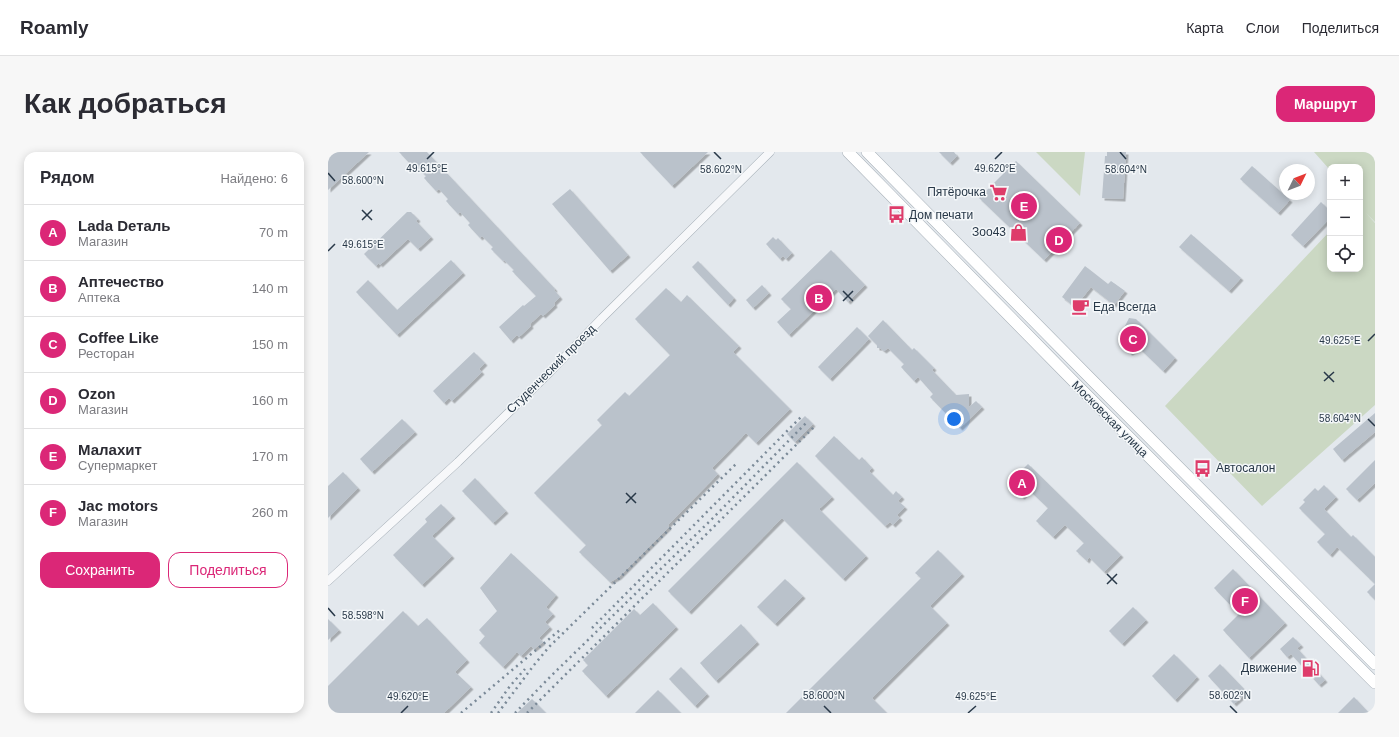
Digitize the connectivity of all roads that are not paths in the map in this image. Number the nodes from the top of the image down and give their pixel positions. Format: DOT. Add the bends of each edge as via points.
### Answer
graph roads {
  1 [pos="770,152"];
  2 [pos="848,152"];
  3 [pos="867,152"];
  4 [pos="328,581"];
  5 [pos="1375,664"];
  6 [pos="1375,683"];
  1 -- 4 [label="street, Студенческий проезд" via="458,462"];
  2 -- 6 [label="main road, Московская улица"];
  3 -- 5 [label="main road, Московская улица"];
}
